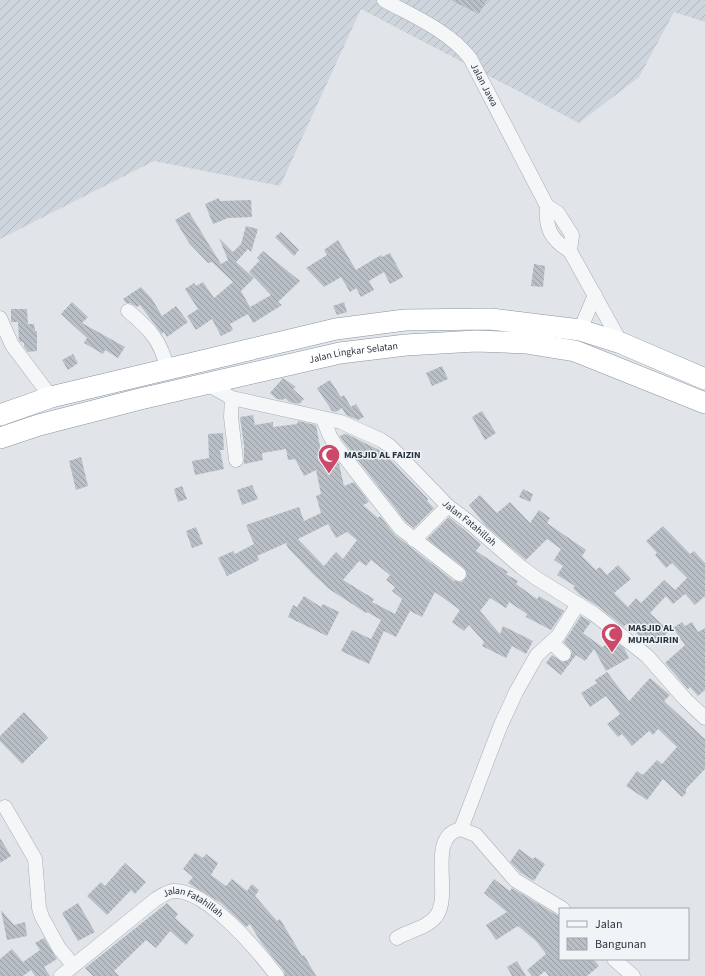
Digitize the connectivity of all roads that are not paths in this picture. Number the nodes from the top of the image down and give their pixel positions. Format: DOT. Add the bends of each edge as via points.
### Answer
graph roads {
  1 [pos="384,0"];
  2 [pos="595,295"];
  3 [pos="128,311"];
  4 [pos="0,318"];
  5 [pos="580,330"];
  6 [pos="526,333"];
  7 [pos="621,343"];
  8 [pos="167,369"];
  9 [pos="705,379"];
  10 [pos="205,383"];
  11 [pos="50,397"];
  12 [pos="232,398"];
  13 [pos="705,403"];
  14 [pos="0,415"];
  15 [pos="323,419"];
  16 [pos="0,438"];
  17 [pos="236,460"];
  18 [pos="448,506"];
  19 [pos="414,540"];
  20 [pos="459,574"];
  21 [pos="578,604"];
  22 [pos="551,642"];
  23 [pos="564,654"];
  24 [pos="705,718"];
  25 [pos="5,808"];
  26 [pos="461,829"];
  27 [pos="562,908"];
  28 [pos="397,938"];
  29 [pos="615,960"];
  30 [pos="73,966"];
  31 [pos="61,976"];
  32 [pos="277,976"];
  33 [pos="633,976"];
  1 -- 2 [label="street, Jalan Jawa" via="451,38 470,58 547,206 558,213 572,235 570,251"];
  2 -- 5 [label="street"];
  2 -- 7 [label="street, Jalan Jawa"];
  3 -- 8 [label="street" via="160,345"];
  4 -- 11 [label="street" via="12,345"];
  5 -- 6 [label="highway, Jalan Lingkar Selatan"];
  5 -- 7 [label="highway, Jalan Lingkar Selatan"];
  6 -- 8 [label="highway, Jalan Lingkar Selatan" via="491,319 405,320 336,329"];
  6 -- 10 [label="highway, Jalan Lingkar Selatan" via="476,342 406,345 340,353"];
  6 -- 13 [label="highway, Jalan Lingkar Selatan" via="575,350"];
  7 -- 9 [label="highway, Jalan Lingkar Selatan"];
  8 -- 11 [label="highway, Jalan Lingkar Selatan"];
  10 -- 12 [label="street, Jalan Fatahillah"];
  10 -- 16 [label="highway, Jalan Lingkar Selatan" via="39,425"];
  11 -- 14 [label="highway, Jalan Lingkar Selatan"];
  12 -- 15 [label="street, Jalan Fatahillah"];
  12 -- 17 [label="street" via="231,416"];
  15 -- 18 [label="street, Jalan Fatahillah" via="341,422 390,446"];
  15 -- 19 [label="street" via="330,436 353,469 400,528"];
  18 -- 19 [label="street"];
  18 -- 21 [label="street, Jalan Fatahillah" via="521,567"];
  19 -- 20 [label="street"];
  21 -- 22 [label="street" via="558,636"];
  21 -- 24 [label="street, Jalan Fatahillah" via="606,622 647,656"];
  22 -- 23 [label="street"];
  22 -- 26 [label="street" via="537,655 516,692"];
  25 -- 30 [label="street" via="35,859 42,917 59,948"];
  26 -- 27 [label="street" via="476,835 515,880"];
  26 -- 28 [label="street" via="451,833 441,854 443,896 437,914 420,928"];
  29 -- 33 [label="street"];
  30 -- 31 [label="street, Jalan Fatahillah"];
  30 -- 32 [label="street, Jalan Fatahillah" via="156,899 166,893 180,891 207,906 239,931"];
}
